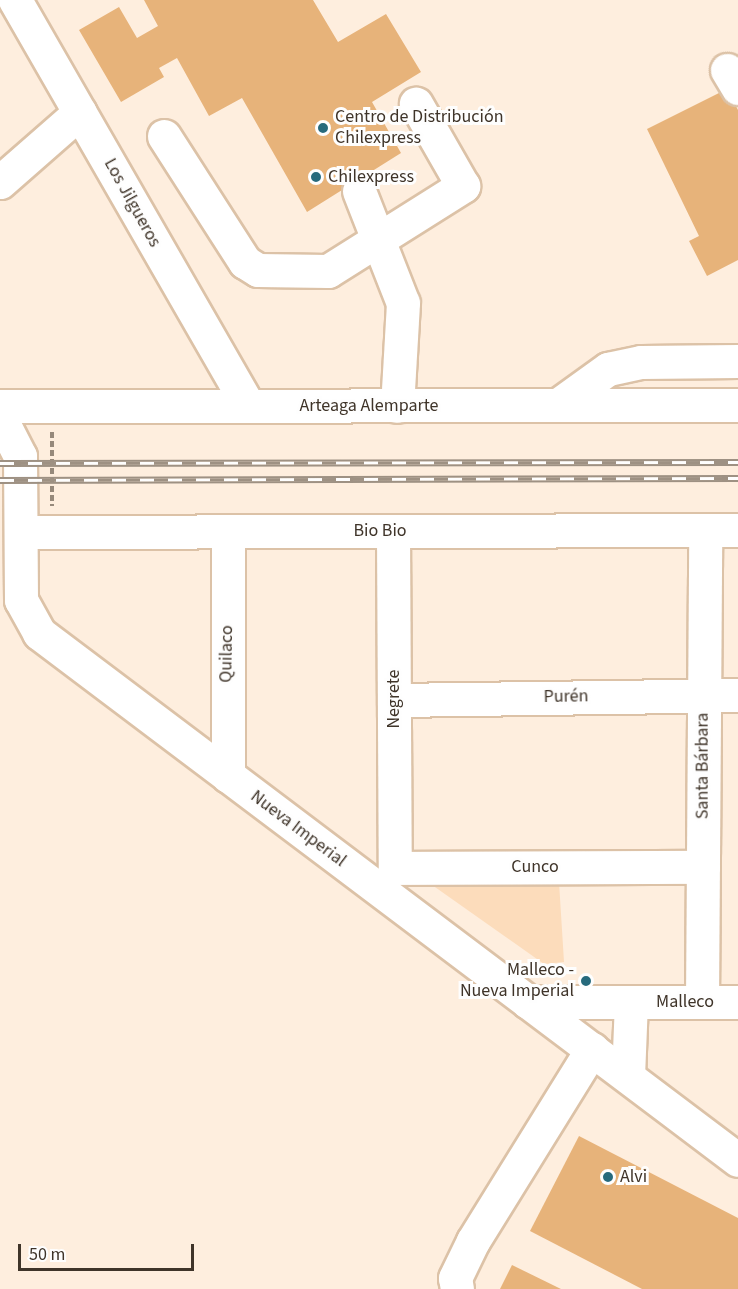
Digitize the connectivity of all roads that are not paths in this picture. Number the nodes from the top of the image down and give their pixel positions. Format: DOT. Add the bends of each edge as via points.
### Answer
graph roads {
  1 [pos="15,0"];
  2 [pos="416,104"];
  3 [pos="80,112"];
  4 [pos="164,136"];
  5 [pos="0,182"];
  6 [pos="359,191"];
  7 [pos="378,239"];
  8 [pos="738,361"];
  9 [pos="397,405"];
  10 [pos="558,405"];
  11 [pos="738,405"];
  12 [pos="0,406"];
  13 [pos="248,406"];
  14 [pos="0,417"];
  15 [pos="705,530"];
  16 [pos="738,530"];
  17 [pos="37,531"];
  18 [pos="228,531"];
  19 [pos="393,531"];
  20 [pos="11,600"];
  21 [pos="704,695"];
  22 [pos="738,695"];
  23 [pos="394,700"];
  24 [pos="228,776"];
  25 [pos="703,867"];
  26 [pos="387,879"];
  27 [pos="528,1002"];
  28 [pos="631,1002"];
  29 [pos="702,1002"];
  30 [pos="738,1002"];
  31 [pos="592,1049"];
  32 [pos="628,1076"];
  33 [pos="738,1160"];
  34 [pos="457,1289"];
  1 -- 3 [label="street, Los Jilgueros"];
  2 -- 7 [label="street" via="463,186"];
  3 -- 5 [label="street"];
  3 -- 13 [label="street, Los Jilgueros"];
  4 -- 7 [label="street" via="233,250 258,270 328,271"];
  6 -- 7 [label="street"];
  7 -- 9 [label="street" via="403,303"];
  8 -- 10 [label="street" via="641,362 608,369"];
  9 -- 10 [label="street, Arteaga Alemparte"];
  9 -- 13 [label="street, Arteaga Alemparte"];
  10 -- 11 [label="street, Arteaga Alemparte"];
  12 -- 13 [label="street, Arteaga Alemparte"];
  14 -- 17 [label="street, Nueva Imperial" via="21,456"];
  15 -- 16 [label="street, Bio Bio"];
  15 -- 19 [label="street, Bio Bio"];
  15 -- 21 [label="street, Santa Bárbara"];
  17 -- 18 [label="street, Bio Bio"];
  17 -- 20 [label="street, Nueva Imperial"];
  18 -- 19 [label="street, Bio Bio"];
  18 -- 24 [label="street, Quilaco"];
  19 -- 23 [label="street, Negrete"];
  20 -- 24 [label="street, Nueva Imperial" via="48,641"];
  21 -- 22 [label="street, Purén"];
  21 -- 23 [label="street, Purén"];
  21 -- 25 [label="street, Santa Bárbara"];
  23 -- 26 [label="street, Negrete"];
  24 -- 26 [label="street, Nueva Imperial"];
  25 -- 26 [label="street, Cunco"];
  25 -- 29 [label="street, Santa Bárbara"];
  26 -- 27 [label="street, Nueva Imperial"];
  27 -- 28 [label="street, Malleco"];
  27 -- 31 [label="street, Nueva Imperial"];
  28 -- 29 [label="street, Malleco"];
  28 -- 32 [label="street, Malleco"];
  29 -- 30 [label="street, Malleco"];
  31 -- 32 [label="street, Nueva Imperial"];
  31 -- 34 [label="street" via="473,1241 455,1278"];
  32 -- 33 [label="street, Nueva Imperial"];
}
